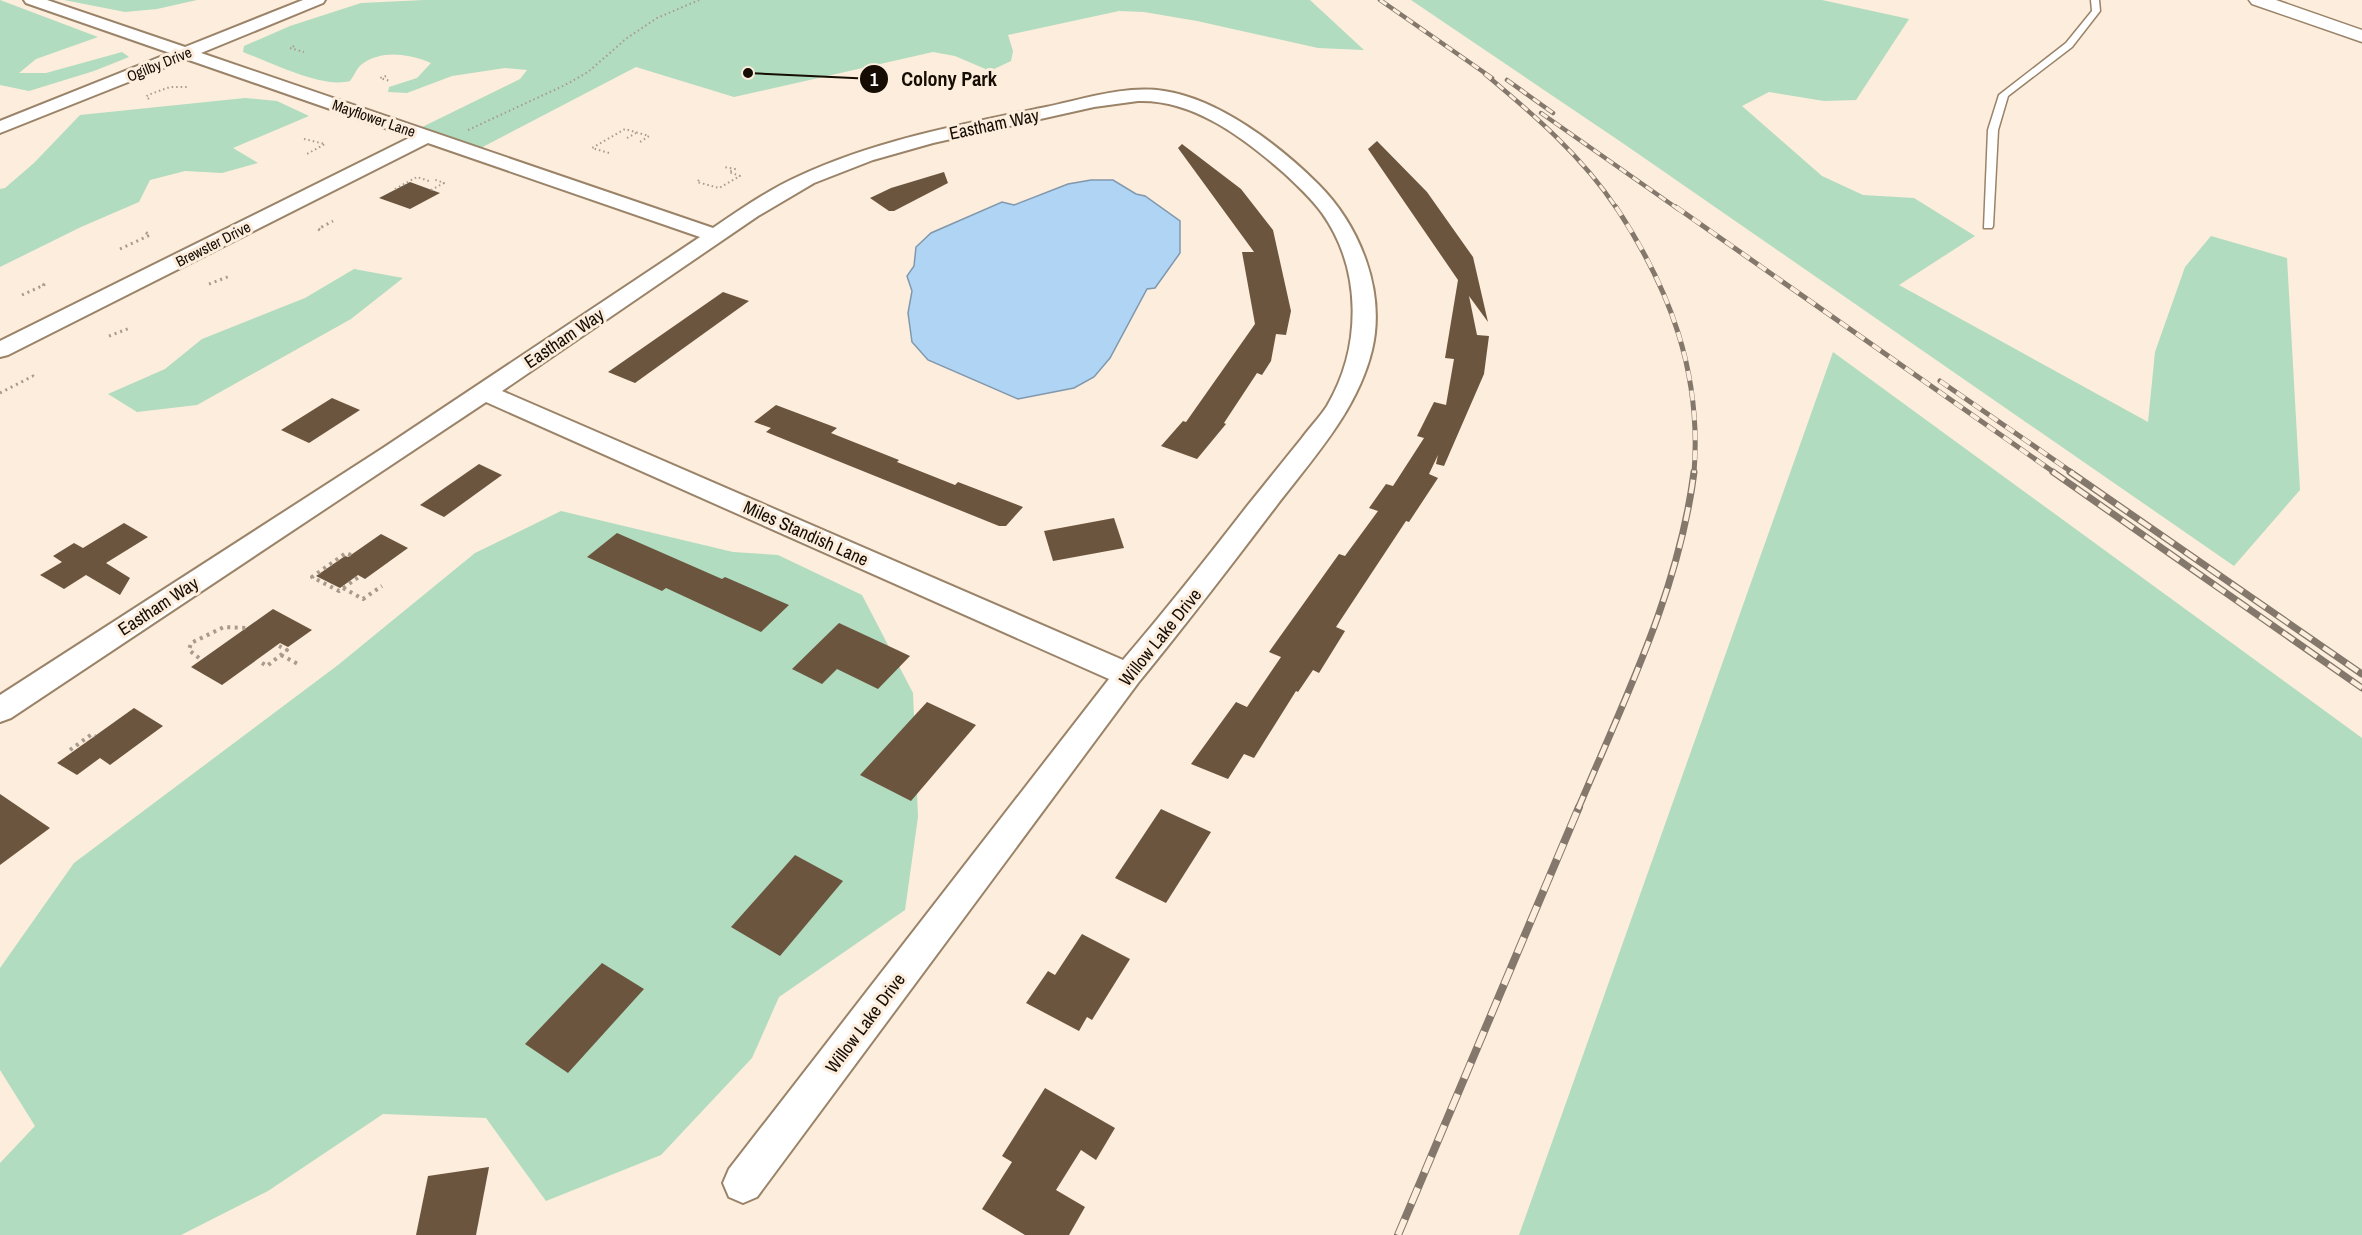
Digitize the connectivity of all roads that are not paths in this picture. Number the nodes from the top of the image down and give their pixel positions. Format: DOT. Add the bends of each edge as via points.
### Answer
graph roads {
  1 [pos="32,0"];
  2 [pos="317,0"];
  3 [pos="2095,0"];
  4 [pos="2258,0"];
  5 [pos="2362,36"];
  6 [pos="186,53"];
  7 [pos="1180,100"];
  8 [pos="0,127"];
  9 [pos="427,136"];
  10 [pos="1988,226"];
  11 [pos="716,236"];
  12 [pos="0,350"];
  13 [pos="484,392"];
  14 [pos="1128,675"];
  15 [pos="0,710"];
  16 [pos="743,1184"];
  1 -- 6 [label="street, Mayflower Lane"];
  2 -- 6 [label="street, Ogilby Drive"];
  3 -- 10 [label="lane" via="2096,11 2069,45 2004,95 1993,130"];
  4 -- 5 [label="street"];
  6 -- 8 [label="street, Ogilby Drive"];
  6 -- 9 [label="street, Mayflower Lane"];
  7 -- 11 [label="street, Eastham Way" via="1145,96 1091,103 879,151 804,180"];
  7 -- 14 [label="street, Willow Lake Drive" via="1248,136 1288,165 1321,199 1356,261 1364,297 1362,344 1335,414"];
  9 -- 11 [label="street, Mayflower Lane"];
  9 -- 12 [label="street, Brewster Drive"];
  11 -- 13 [label="street, Eastham Way"];
  13 -- 14 [label="street, Miles Standish Lane"];
  13 -- 15 [label="street, Eastham Way"];
  14 -- 16 [label="street, Willow Lake Drive"];
}
